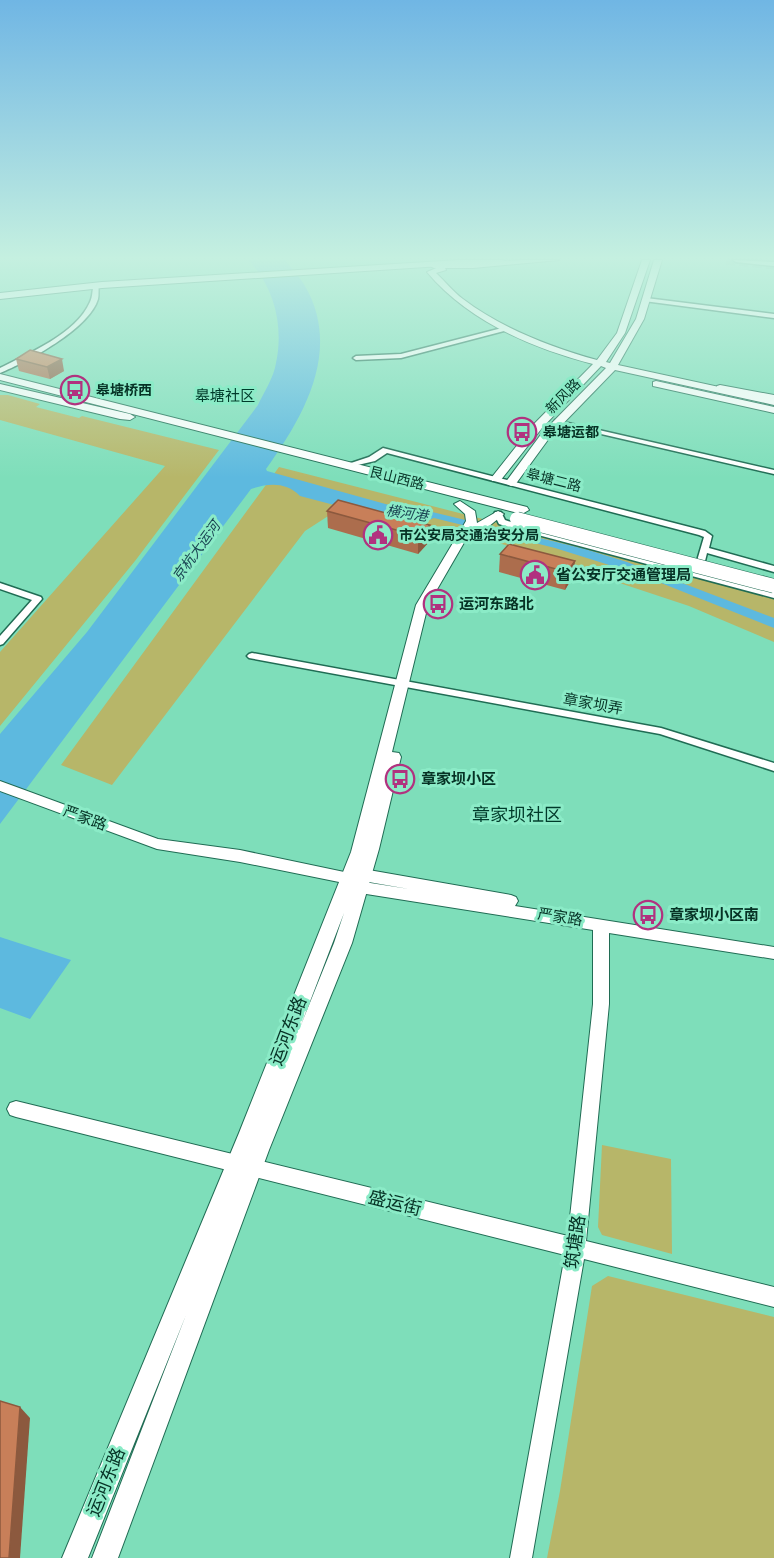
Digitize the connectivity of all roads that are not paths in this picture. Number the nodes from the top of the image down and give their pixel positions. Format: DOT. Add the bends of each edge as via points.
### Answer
graph roads {
  1 [pos="66,333"];
  2 [pos="491,333"];
  3 [pos="508,333"];
  4 [pos="518,333"];
  5 [pos="621,333"];
  6 [pos="632,333"];
  7 [pos="356,357"];
  8 [pos="605,367"];
  9 [pos="0,376"];
  10 [pos="656,380"];
  11 [pos="0,387"];
  12 [pos="774,400"];
  13 [pos="774,409"];
  14 [pos="130,417"];
  15 [pos="558,422"];
  16 [pos="223,437"];
  17 [pos="283,453"];
  18 [pos="381,455"];
  19 [pos="513,456"];
  20 [pos="528,459"];
  21 [pos="349,465"];
  22 [pos="774,472"];
  23 [pos="379,473"];
  24 [pos="496,479"];
  25 [pos="511,483"];
  26 [pos="460,504"];
  27 [pos="498,514"];
  28 [pos="519,514"];
  29 [pos="474,526"];
  30 [pos="705,550"];
  31 [pos="774,569"];
  32 [pos="698,574"];
  33 [pos="774,576"];
  34 [pos="0,586"];
  35 [pos="774,586"];
  36 [pos="774,595"];
  37 [pos="0,642"];
  38 [pos="252,656"];
  39 [pos="407,685"];
  40 [pos="774,767"];
  41 [pos="0,786"];
  42 [pos="357,880"];
  43 [pos="601,924"];
  44 [pos="774,946"];
  45 [pos="774,953"];
  46 [pos="16,1109"];
  47 [pos="244,1166"];
  48 [pos="576,1248"];
  49 [pos="774,1297"];
  50 [pos="75,1558"];
  51 [pos="105,1558"];
  52 [pos="521,1558"];
  1 -- 9 [label="street"];
  2 -- 7 [label="street" via="401,356"];
  3 -- 8 [label="main road"];
  4 -- 8 [label="main road"];
  5 -- 8 [label="main road, 新风路"];
  6 -- 8 [label="main road, 新风路"];
  8 -- 10 [label="main road"];
  8 -- 15 [label="main road, 新风路"];
  8 -- 19 [label="main road, 新风路" via="538,426"];
  9 -- 14 [label="main road, 艮山西路"];
  9 -- 16 [label="main road, 艮山西路"];
  10 -- 12 [label="main road"];
  10 -- 13 [label="main road"];
  11 -- 14 [label="main road, 艮山西路"];
  14 -- 16 [label="main road, 艮山西路"];
  15 -- 20 [label="main road, 新风路"];
  15 -- 22 [label="street"];
  16 -- 17 [label="main road, 艮山西路"];
  17 -- 21 [label="main road, 艮山西路"];
  17 -- 26 [label="main road, 艮山西路"];
  18 -- 21 [label="street"];
  18 -- 23 [label="street"];
  18 -- 24 [label="street, 皋塘二路" via="386,450"];
  19 -- 20 [label="main road"];
  19 -- 24 [label="main road, 新风路"];
  20 -- 25 [label="main road, 新风路"];
  21 -- 23 [label="main road, 艮山西路"];
  23 -- 28 [label="main road, 艮山西路"];
  24 -- 25 [label="street, 皋塘二路"];
  25 -- 30 [label="street, 皋塘二路" via="702,533 708,536"];
  26 -- 27 [label="main road, 艮山西路"];
  26 -- 29 [label="main road" via="471,513"];
  27 -- 28 [label="main road, 艮山西路"];
  27 -- 29 [label="main road, 运河东路"];
  27 -- 32 [label="street, 艮山西路" via="502,522 511,525"];
  28 -- 33 [label="main road, 艮山西路"];
  28 -- 35 [label="main road, 艮山西路, bridge"];
  29 -- 39 [label="main road, 运河东路" via="432,602"];
  30 -- 31 [label="street"];
  30 -- 32 [label="street"];
  32 -- 36 [label="street, 艮山西路"];
  34 -- 37 [label="street" via="38,599"];
  38 -- 39 [label="street, 章家坝弄"];
  39 -- 40 [label="street, 章家坝弄" via="661,731"];
  39 -- 42 [label="main road, 运河东路" via="358,852"];
  41 -- 42 [label="street, 严家路" via="157,843"];
  42 -- 43 [label="street, 严家路"];
  42 -- 44 [label="street, 严家路"];
  42 -- 47 [label="main road, 运河东路" via="343,944"];
  43 -- 45 [label="street, 严家路"];
  43 -- 48 [label="street, 筑塘路" via="602,1004"];
  46 -- 47 [label="street, 盛运街"];
  47 -- 48 [label="street, 盛运街"];
  47 -- 50 [label="main road, 运河东路"];
  47 -- 51 [label="main road, 运河东路"];
  48 -- 49 [label="street, 盛运街"];
  48 -- 52 [label="street, 筑塘路"];
}
